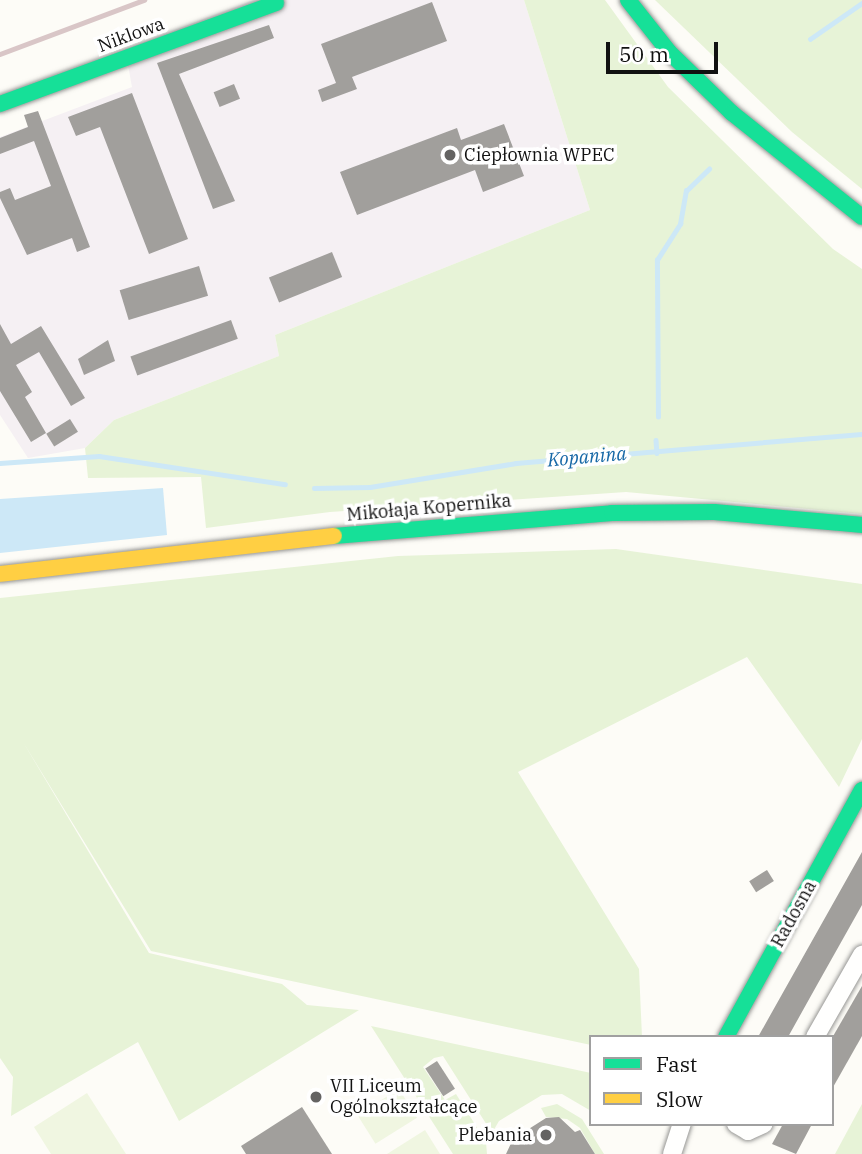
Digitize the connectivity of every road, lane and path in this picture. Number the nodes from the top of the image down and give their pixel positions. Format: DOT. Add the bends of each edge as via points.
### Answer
graph roads {
  1 [pos="628,0"];
  2 [pos="276,3"];
  3 [pos="0,104"];
  4 [pos="862,217"];
  5 [pos="862,525"];
  6 [pos="0,574"];
  7 [pos="862,790"];
  8 [pos="862,955"];
  9 [pos="727,1035"];
  10 [pos="816,1035"];
  11 [pos="681,1126"];
  12 [pos="740,1126"];
  13 [pos="759,1126"];
  14 [pos="672,1154"];
  1 -- 4 [label="street" via="669,52 733,113"];
  2 -- 3 [label="street, Niklowa"];
  5 -- 6 [label="street, Mikołaja Kopernika" via="715,512 612,513 389,530"];
  7 -- 9 [label="street, Radosna"];
  8 -- 10 [label="street"];
  11 -- 14 [label="street"];
  12 -- 13 [label="street" via="748,1130"];
}
